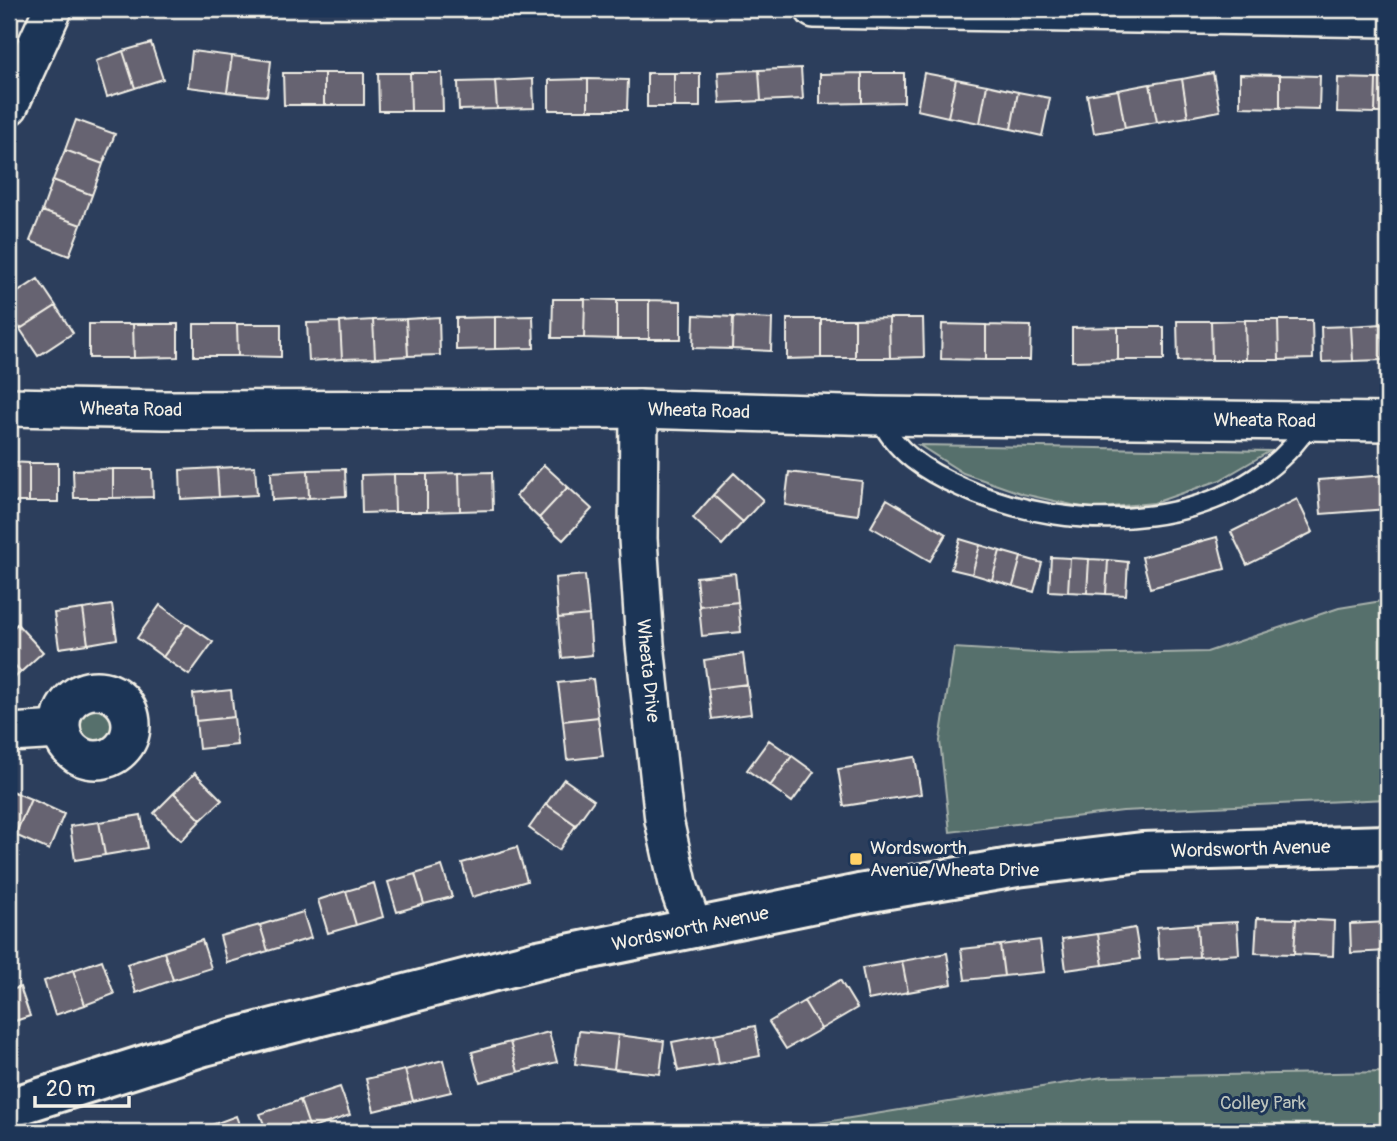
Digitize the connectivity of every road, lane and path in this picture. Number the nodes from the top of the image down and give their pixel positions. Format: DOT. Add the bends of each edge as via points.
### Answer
graph roads {
  1 [pos="53,9"];
  2 [pos="814,9"];
  3 [pos="1388,18"];
  4 [pos="9,106"];
  5 [pos="9,407"];
  6 [pos="639,409"];
  7 [pos="879,416"];
  8 [pos="1312,420"];
  9 [pos="1388,422"];
  10 [pos="60,730"];
  11 [pos="9,733"];
  12 [pos="1388,845"];
  13 [pos="693,928"];
  14 [pos="9,1108"];
  1 -- 4 [label="street"];
  2 -- 3 [label="street"];
  5 -- 6 [label="street, Wheata Road"];
  6 -- 7 [label="street, Wheata Road"];
  6 -- 13 [label="street, Wheata Drive" via="638,539 645,644 664,820"];
  7 -- 8 [label="street, Wheata Road"];
  7 -- 8 [label="lane" via="898,448 934,475 983,497 1050,517 1112,521 1171,512 1231,492 1276,464 1295,447"];
  8 -- 9 [label="street, Wheata Road"];
  10 -- 11 [label="street"];
  12 -- 13 [label="street, Wordsworth Avenue" via="1142,852 1017,867"];
  13 -- 14 [label="street, Wordsworth Avenue" via="538,960 204,1046"];
}
